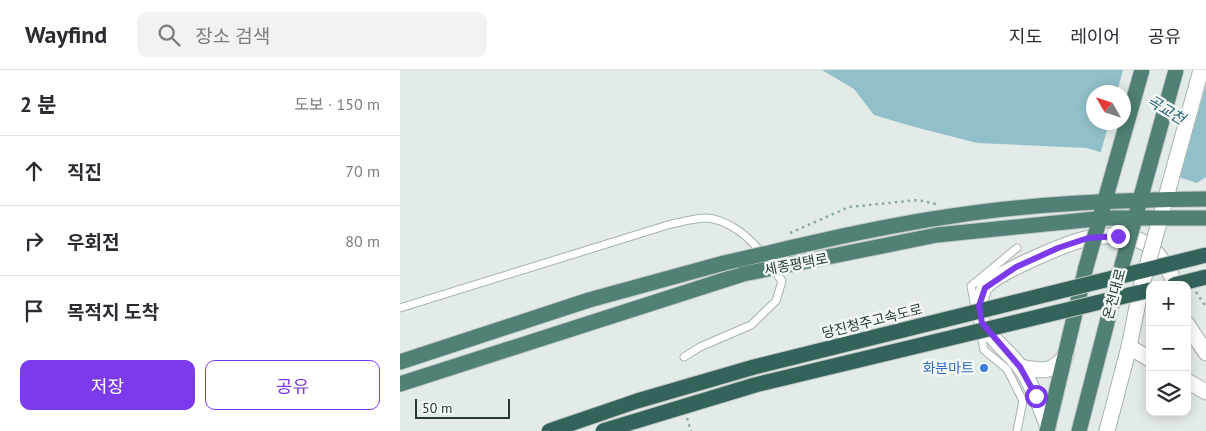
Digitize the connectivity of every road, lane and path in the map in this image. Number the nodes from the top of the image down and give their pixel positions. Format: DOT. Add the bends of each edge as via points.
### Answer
graph roads {
  1 [pos="1142,70"];
  2 [pos="1176,70"];
  3 [pos="1201,70"];
  4 [pos="1206,199"];
  5 [pos="1206,218"];
  6 [pos="1017,248"];
  7 [pos="1206,255"];
  8 [pos="1206,277"];
  9 [pos="1147,281"];
  10 [pos="1174,281"];
  11 [pos="1190,281"];
  12 [pos="1146,286"];
  13 [pos="400,308"];
  14 [pos="1188,326"];
  15 [pos="1129,347"];
  16 [pos="1206,353"];
  17 [pos="1066,355"];
  18 [pos="684,357"];
  19 [pos="1146,357"];
  20 [pos="400,362"];
  21 [pos="1020,367"];
  22 [pos="1191,383"];
  23 [pos="400,384"];
  24 [pos="1206,392"];
  25 [pos="1047,429"];
  26 [pos="549,431"];
  27 [pos="603,431"];
  28 [pos="1017,431"];
  29 [pos="1079,431"];
  30 [pos="1107,431"];
  1 -- 17 [label="highway, bridge" via="1086,267"];
  2 -- 29 [label="highway, 온천대로, bridge"];
  3 -- 9 [label="street, 온천대로, bridge"];
  4 -- 20 [label="highway, 세종평택로, bridge" via="1102,201 953,215 867,230 724,263 589,300"];
  5 -- 23 [label="highway, 세종평택로, bridge" via="1104,218 937,235 743,274"];
  6 -- 28 [label="lane" via="971,286 984,350 1008,369 1023,401"];
  7 -- 26 [label="highway, 당진청주고속도로, bridge" via="754,367"];
  8 -- 11 [label="highway, bridge"];
  10 -- 21 [label="street" via="1172,273 1146,243 1118,236 1088,238 1016,267 985,288 979,306 982,323"];
  12 -- 15 [label="street, 온천대로"];
  12 -- 27 [label="highway, bridge" via="755,385"];
  13 -- 18 [label="lane" via="671,224 706,218 727,223 757,247 782,281 776,301 751,325"];
  14 -- 16 [label="street"];
  15 -- 19 [label="street"];
  15 -- 30 [label="street, 온천대로"];
  17 -- 21 [label="street" via="1058,366 1042,371"];
  17 -- 25 [label="highway"];
  21 -- 25 [label="street" via="1036,396"];
  22 -- 24 [label="street"];
}
